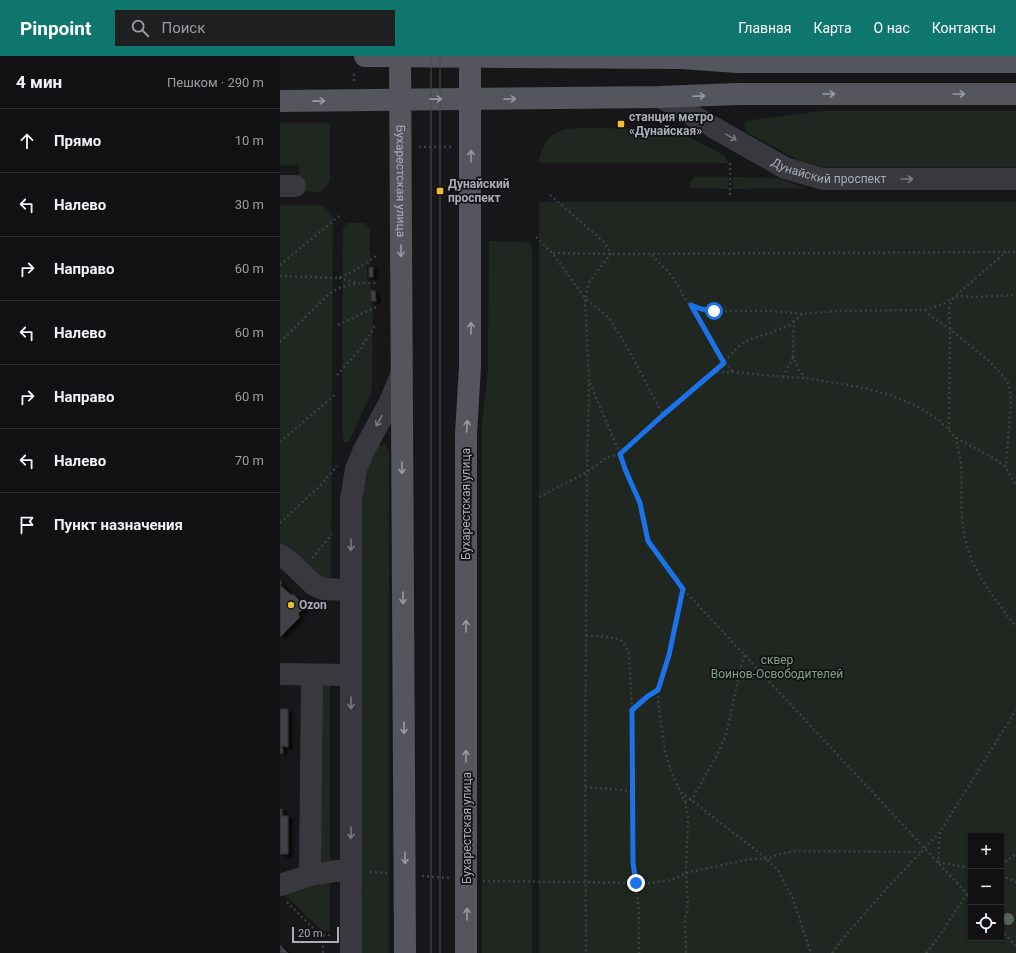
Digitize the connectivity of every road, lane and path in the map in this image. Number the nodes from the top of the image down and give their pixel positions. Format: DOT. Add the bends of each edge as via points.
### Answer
graph roads {
  1 [pos="400,56"];
  2 [pos="470,57"];
  3 [pos="682,57"];
  4 [pos="1016,62"];
  5 [pos="360,65"];
  6 [pos="354,83"];
  7 [pos="1016,94"];
  8 [pos="660,97"];
  9 [pos="471,99"];
  10 [pos="400,100"];
  11 [pos="280,101"];
  12 [pos="418,147"];
  13 [pos="447,147"];
  14 [pos="730,163"];
  15 [pos="1016,179"];
  16 [pos="550,195"];
  17 [pos="730,196"];
  18 [pos="339,216"];
  19 [pos="536,238"];
  20 [pos="1006,252"];
  21 [pos="1016,252"];
  22 [pos="552,254"];
  23 [pos="611,254"];
  24 [pos="652,254"];
  25 [pos="376,256"];
  26 [pos="280,265"];
  27 [pos="280,276"];
  28 [pos="339,278"];
  29 [pos="358,283"];
  30 [pos="376,283"];
  31 [pos="1016,295"];
  32 [pos="585,298"];
  33 [pos="953,298"];
  34 [pos="691,305"];
  35 [pos="376,307"];
  36 [pos="925,310"];
  37 [pos="802,314"];
  38 [pos="794,322"];
  39 [pos="376,324"];
  40 [pos="338,325"];
  41 [pos="950,329"];
  42 [pos="280,342"];
  43 [pos="793,357"];
  44 [pos="724,363"];
  45 [pos="714,372"];
  46 [pos="733,372"];
  47 [pos="402,373"];
  48 [pos="337,376"];
  49 [pos="783,377"];
  50 [pos="805,378"];
  51 [pos="590,381"];
  52 [pos="337,392"];
  53 [pos="663,415"];
  54 [pos="949,430"];
  55 [pos="956,437"];
  56 [pos="280,442"];
  57 [pos="620,454"];
  58 [pos="337,466"];
  59 [pos="1006,467"];
  60 [pos="587,472"];
  61 [pos="1016,486"];
  62 [pos="539,497"];
  63 [pos="280,523"];
  64 [pos="337,530"];
  65 [pos="280,555"];
  66 [pos="300,571"];
  67 [pos="683,589"];
  68 [pos="351,590"];
  69 [pos="1016,627"];
  70 [pos="586,635"];
  71 [pos="745,656"];
  72 [pos="280,674"];
  73 [pos="312,675"];
  74 [pos="351,675"];
  75 [pos="658,690"];
  76 [pos="632,710"];
  77 [pos="1016,710"];
  78 [pos="585,787"];
  79 [pos="679,790"];
  80 [pos="632,791"];
  81 [pos="692,800"];
  82 [pos="685,802"];
  83 [pos="940,832"];
  84 [pos="925,848"];
  85 [pos="920,852"];
  86 [pos="1016,854"];
  87 [pos="767,859"];
  88 [pos="938,862"];
  89 [pos="1004,862"];
  90 [pos="968,867"];
  91 [pos="351,871"];
  92 [pos="686,873"];
  93 [pos="310,875"];
  94 [pos="1004,877"];
  95 [pos="482,881"];
  96 [pos="1016,882"];
  97 [pos="585,883"];
  98 [pos="636,883"];
  99 [pos="283,893"];
  100 [pos="967,894"];
  101 [pos="1004,933"];
  102 [pos="337,934"];
  103 [pos="323,935"];
  104 [pos="1016,946"];
  105 [pos="323,953"];
  106 [pos="351,953"];
  107 [pos="405,953"];
  108 [pos="466,953"];
  109 [pos="586,953"];
  110 [pos="639,953"];
  111 [pos="686,953"];
  112 [pos="811,953"];
  113 [pos="832,953"];
  114 [pos="926,953"];
  1 -- 2 [label="main road"];
  1 -- 5 [label="main road"];
  1 -- 10 [label="main road, Бухарестская улица"];
  2 -- 3 [label="main road"];
  2 -- 9 [label="main road, Бухарестская улица"];
  3 -- 4 [label="main road" via="738,62"];
  5 -- 6 [label="path"];
  8 -- 7 [label="main road, one-way" via="737,94"];
  9 -- 8 [label="main road, one-way"];
  8 -- 15 [label="street, Дунайский проспект, one-way" via="785,168 823,179"];
  10 -- 9 [label="main road, one-way"];
  108 -- 9 [label="main road, Бухарестская улица, one-way" via="466,434 470,367"];
  11 -- 10 [label="main road, one-way"];
  10 -- 47 [label="main road, Бухарестская улица, one-way"];
  12 -- 13 [label="path"];
  14 -- 17 [label="path"];
  16 -- 23 [label="path" via="605,243"];
  18 -- 26 [label="path"];
  19 -- 22 [label="path"];
  20 -- 21 [label="path"];
  20 -- 24 [label="path"];
  20 -- 33 [label="path"];
  22 -- 23 [label="path"];
  22 -- 32 [label="path"];
  23 -- 24 [label="path"];
  23 -- 32 [label="path" via="589,282"];
  24 -- 34 [label="path" via="672,276"];
  25 -- 28 [label="path"];
  27 -- 28 [label="path"];
  28 -- 29 [label="path"];
  29 -- 30 [label="path"];
  29 -- 42 [label="path" via="339,288 329,294"];
  31 -- 33 [label="path"];
  32 -- 51 [label="path"];
  32 -- 53 [label="path" via="609,318"];
  33 -- 36 [label="path"];
  33 -- 41 [label="path" via="949,308"];
  34 -- 37 [label="path" via="714,311"];
  34 -- 44 [label="path"];
  35 -- 40 [label="path"];
  36 -- 37 [label="path"];
  36 -- 41 [label="path"];
  37 -- 38 [label="path"];
  38 -- 43 [label="path"];
  38 -- 44 [label="path" via="746,341"];
  39 -- 48 [label="path" via="361,348"];
  41 -- 54 [label="path"];
  41 -- 59 [label="path" via="989,361 1009,385 1011,400"];
  43 -- 49 [label="path"];
  43 -- 50 [label="path"];
  44 -- 45 [label="path"];
  44 -- 46 [label="path"];
  45 -- 46 [label="path"];
  45 -- 53 [label="path"];
  46 -- 49 [label="path"];
  47 -- 68 [label="street, one-way" via="356,469 351,500"];
  47 -- 107 [label="main road, Бухарестская улица, one-way"];
  49 -- 50 [label="path"];
  50 -- 54 [label="path" via="865,388 893,396 916,406 939,420"];
  51 -- 57 [label="path"];
  51 -- 60 [label="path"];
  52 -- 56 [label="path"];
  53 -- 57 [label="path"];
  54 -- 55 [label="path"];
  55 -- 59 [label="path"];
  55 -- 69 [label="path" via="961,464 965,538 975,567 984,583"];
  57 -- 60 [label="path" via="606,458"];
  57 -- 67 [label="path" via="640,503 648,541"];
  58 -- 63 [label="path" via="320,486"];
  59 -- 61 [label="path"];
  60 -- 62 [label="path"];
  60 -- 70 [label="path"];
  64 -- 66 [label="path"];
  65 -- 66 [label="street"];
  66 -- 68 [label="street" via="314,585 323,589"];
  67 -- 71 [label="path"];
  67 -- 75 [label="path" via="669,655"];
  68 -- 74 [label="street"];
  70 -- 76 [label="path" via="622,641 629,653"];
  70 -- 78 [label="path"];
  71 -- 81 [label="path" via="726,735"];
  71 -- 84 [label="path"];
  72 -- 73 [label="street"];
  73 -- 74 [label="street"];
  73 -- 93 [label="street"];
  74 -- 91 [label="street, one-way"];
  75 -- 76 [label="path"];
  75 -- 79 [label="path" via="665,751"];
  76 -- 80 [label="path"];
  77 -- 83 [label="path"];
  78 -- 80 [label="path"];
  78 -- 97 [label="path"];
  79 -- 81 [label="path"];
  79 -- 82 [label="path"];
  80 -- 98 [label="path" via="633,863"];
  81 -- 82 [label="path"];
  81 -- 87 [label="path"];
  82 -- 92 [label="path" via="688,817"];
  83 -- 84 [label="path"];
  83 -- 88 [label="path"];
  84 -- 85 [label="path"];
  84 -- 88 [label="path"];
  85 -- 87 [label="path" via="799,851"];
  85 -- 113 [label="path"];
  86 -- 89 [label="path"];
  87 -- 92 [label="path" via="751,859"];
  87 -- 112 [label="path" via="779,872 793,899"];
  88 -- 90 [label="path"];
  88 -- 100 [label="path"];
  91 -- 93 [label="street"];
  91 -- 106 [label="street"];
  92 -- 98 [label="path" via="671,880"];
  92 -- 111 [label="path"];
  93 -- 99 [label="street"];
  94 -- 96 [label="path"];
  95 -- 97 [label="path"];
  97 -- 98 [label="path"];
  97 -- 109 [label="path"];
  98 -- 110 [label="path"];
  99 -- 103 [label="path" via="318,933"];
  100 -- 114 [label="path"];
  101 -- 104 [label="path"];
  102 -- 103 [label="path"];
  103 -- 105 [label="path"];
}
